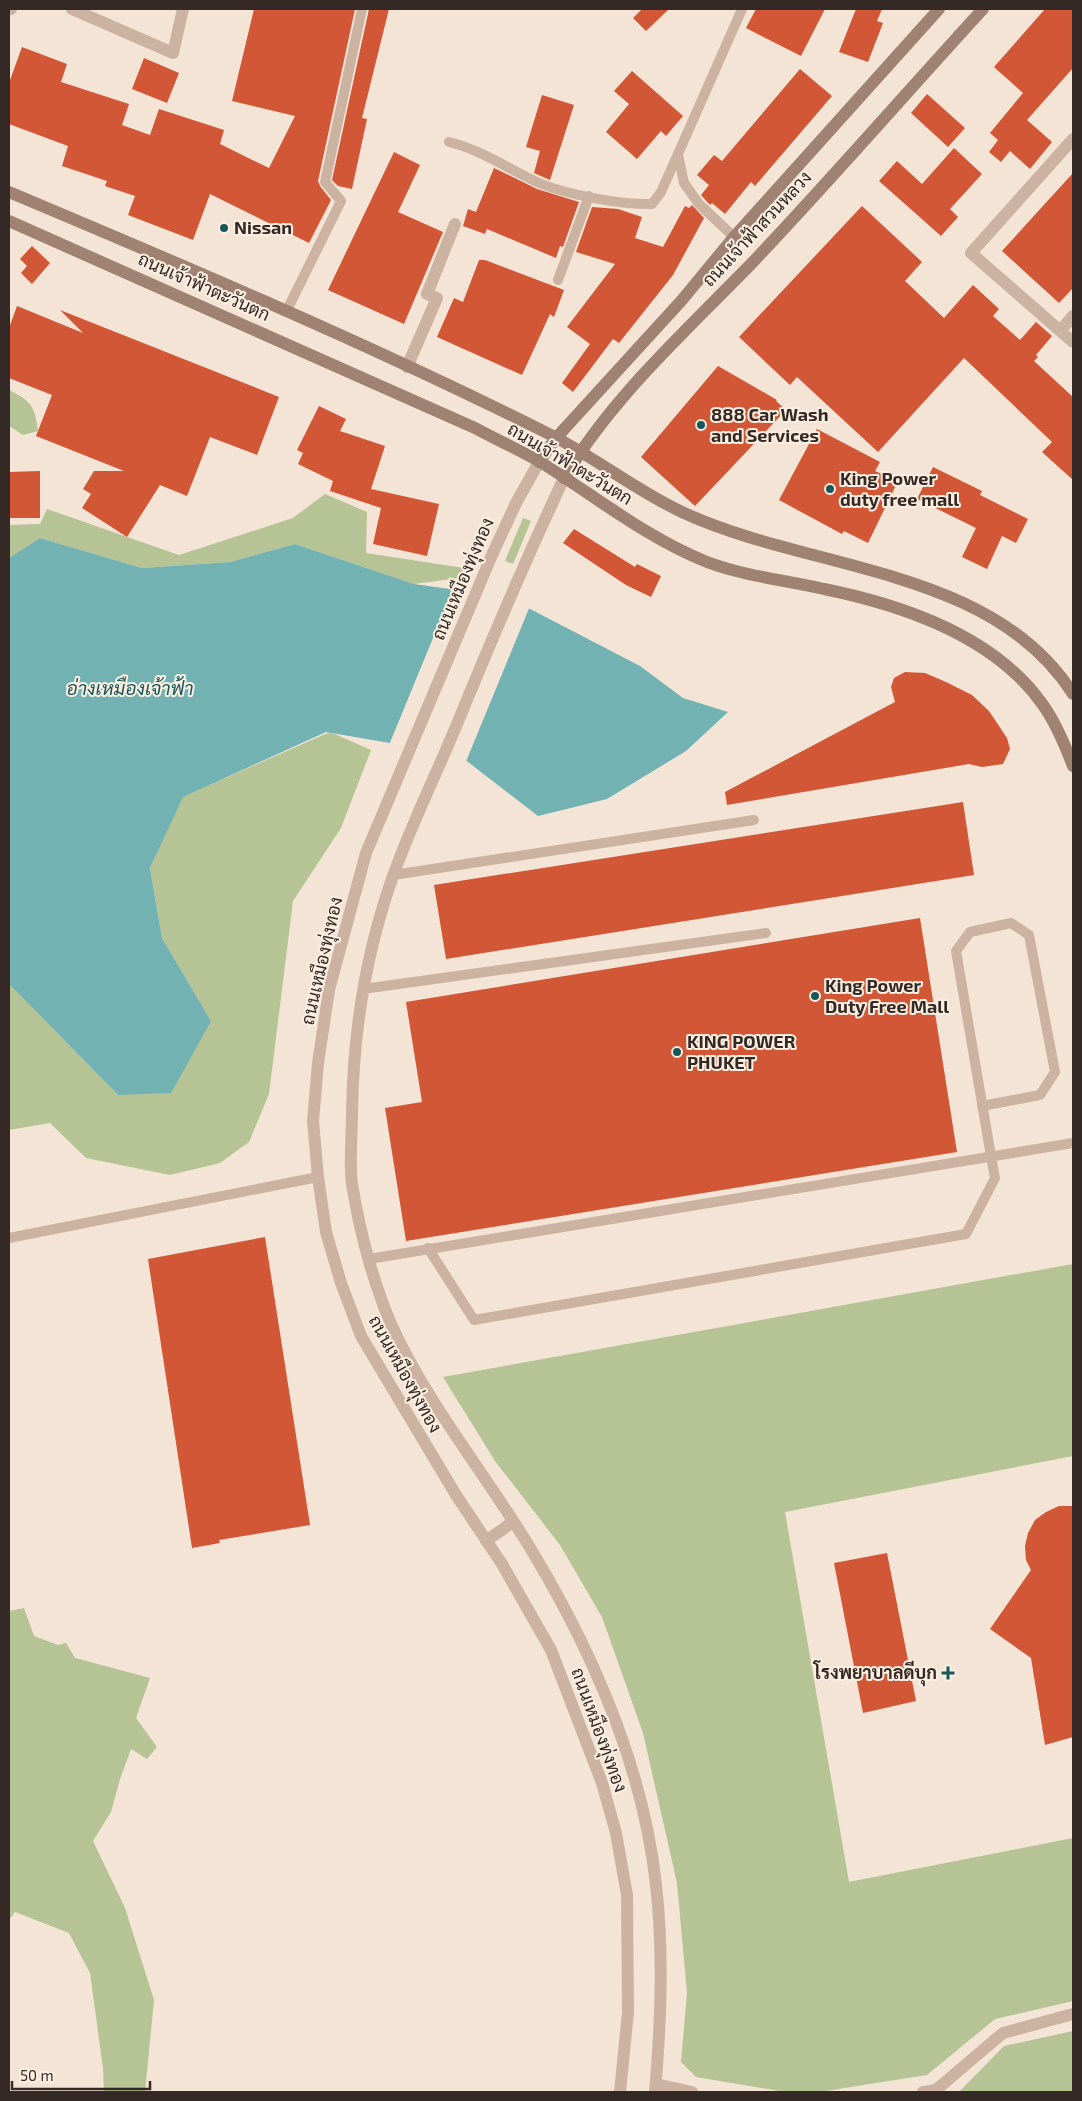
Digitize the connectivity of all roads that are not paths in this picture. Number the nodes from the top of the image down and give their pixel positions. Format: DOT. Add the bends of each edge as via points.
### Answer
graph roads {
  1 [pos="72,9"];
  2 [pos="183,9"];
  3 [pos="362,9"];
  4 [pos="742,9"];
  5 [pos="939,9"];
  6 [pos="983,9"];
  7 [pos="1073,139"];
  8 [pos="449,142"];
  9 [pos="678,154"];
  10 [pos="9,192"];
  11 [pos="589,196"];
  12 [pos="9,221"];
  13 [pos="456,224"];
  14 [pos="734,237"];
  15 [pos="558,280"];
  16 [pos="286,312"];
  17 [pos="1073,316"];
  18 [pos="1061,330"];
  19 [pos="1073,342"];
  20 [pos="407,366"];
  21 [pos="556,438"];
  22 [pos="580,452"];
  23 [pos="539,462"];
  24 [pos="564,478"];
  25 [pos="1073,694"];
  26 [pos="1073,766"];
  27 [pos="754,820"];
  28 [pos="394,875"];
  29 [pos="766,933"];
  30 [pos="364,989"];
  31 [pos="982,1106"];
  32 [pos="1073,1143"];
  33 [pos="991,1156"];
  34 [pos="318,1177"];
  35 [pos="9,1238"];
  36 [pos="428,1248"];
  37 [pos="369,1259"];
  38 [pos="513,1522"];
  39 [pos="486,1541"];
  40 [pos="1073,2014"];
  41 [pos="656,2088"];
  42 [pos="620,2092"];
  43 [pos="692,2092"];
  44 [pos="923,2092"];
  1 -- 2 [label="street" via="173,53"];
  3 -- 16 [label="lane" via="325,182 340,201"];
  4 -- 9 [label="lane"];
  5 -- 14 [label="main road, ถนนเจ้าฟ้าสวนหลวง"];
  6 -- 22 [label="main road, ถนนเจ้าฟ้าสวนหลวง" via="751,264 661,354"];
  7 -- 18 [label="street" via="971,253"];
  8 -- 11 [label="lane" via="470,147 541,183"];
  9 -- 11 [label="lane" via="652,204 638,205"];
  9 -- 14 [label="lane" via="684,183 700,204"];
  10 -- 16 [label="main road, ถนนเจ้าฟ้าตะวันตก"];
  11 -- 15 [label="lane"];
  12 -- 23 [label="main road, ถนนเจ้าฟ้าตะวันตก" via="475,428"];
  13 -- 20 [label="street" via="427,294 437,298"];
  14 -- 21 [label="main road, ถนนเจ้าฟ้าสวนหลวง" via="682,300"];
  16 -- 20 [label="main road, ถนนเจ้าฟ้าตะวันตก"];
  17 -- 18 [label="street"];
  18 -- 19 [label="street"];
  20 -- 21 [label="main road, ถนนเจ้าฟ้าตะวันตก"];
  21 -- 22 [label="main road, ถนนเจ้าฟ้าตะวันตก"];
  21 -- 23 [label="main road, ถนนเจ้าฟ้าสวนหลวง"];
  22 -- 24 [label="main road, ถนนเจ้าฟ้าสวนหลวง"];
  22 -- 25 [label="main road, ถนนเจ้าฟ้าตะวันตก" via="679,510 733,534 905,581 978,609 1033,646"];
  23 -- 24 [label="main road, ถนนเจ้าฟ้าตะวันตก"];
  23 -- 34 [label="street, ถนนเหมืองทุ่งทอง" via="492,556 366,853 329,990 318,1063 313,1121"];
  24 -- 26 [label="main road, ถนนเจ้าฟ้าตะวันตก" via="670,546 708,562 886,605 940,626 983,648 1018,677 1042,704"];
  24 -- 28 [label="street, ถนนเหมืองทุ่งทอง" via="522,568"];
  27 -- 28 [label="lane"];
  28 -- 30 [label="street, ถนนเหมืองทุ่งทอง" via="375,934"];
  29 -- 30 [label="lane"];
  30 -- 37 [label="street, ถนนเหมืองทุ่งทอง" via="352,1065 351,1181"];
  31 -- 31 [label="lane" via="956,951 970,932 1011,923 1029,935 1055,1072 1040,1095"];
  31 -- 33 [label="lane"];
  32 -- 33 [label="lane"];
  33 -- 36 [label="lane"];
  33 -- 36 [label="lane" via="995,1178 966,1234 474,1320"];
  34 -- 35 [label="lane"];
  34 -- 39 [label="street, ถนนเหมืองทุ่งทอง" via="326,1232 361,1336"];
  36 -- 37 [label="lane"];
  37 -- 38 [label="street, ถนนเหมืองทุ่งทอง" via="380,1296 403,1348 426,1390"];
  38 -- 39 [label="street"];
  38 -- 41 [label="street, ถนนเหมืองทุ่งทอง" via="574,1627 618,1730 638,1790 656,1884 662,2016"];
  39 -- 42 [label="street, ถนนเหมืองทุ่งทอง" via="551,1650 602,1783 616,1833 627,1895 629,1956 628,2012"];
  40 -- 44 [label="street" via="1003,2033 936,2090"];
  41 -- 43 [label="street"];
}
